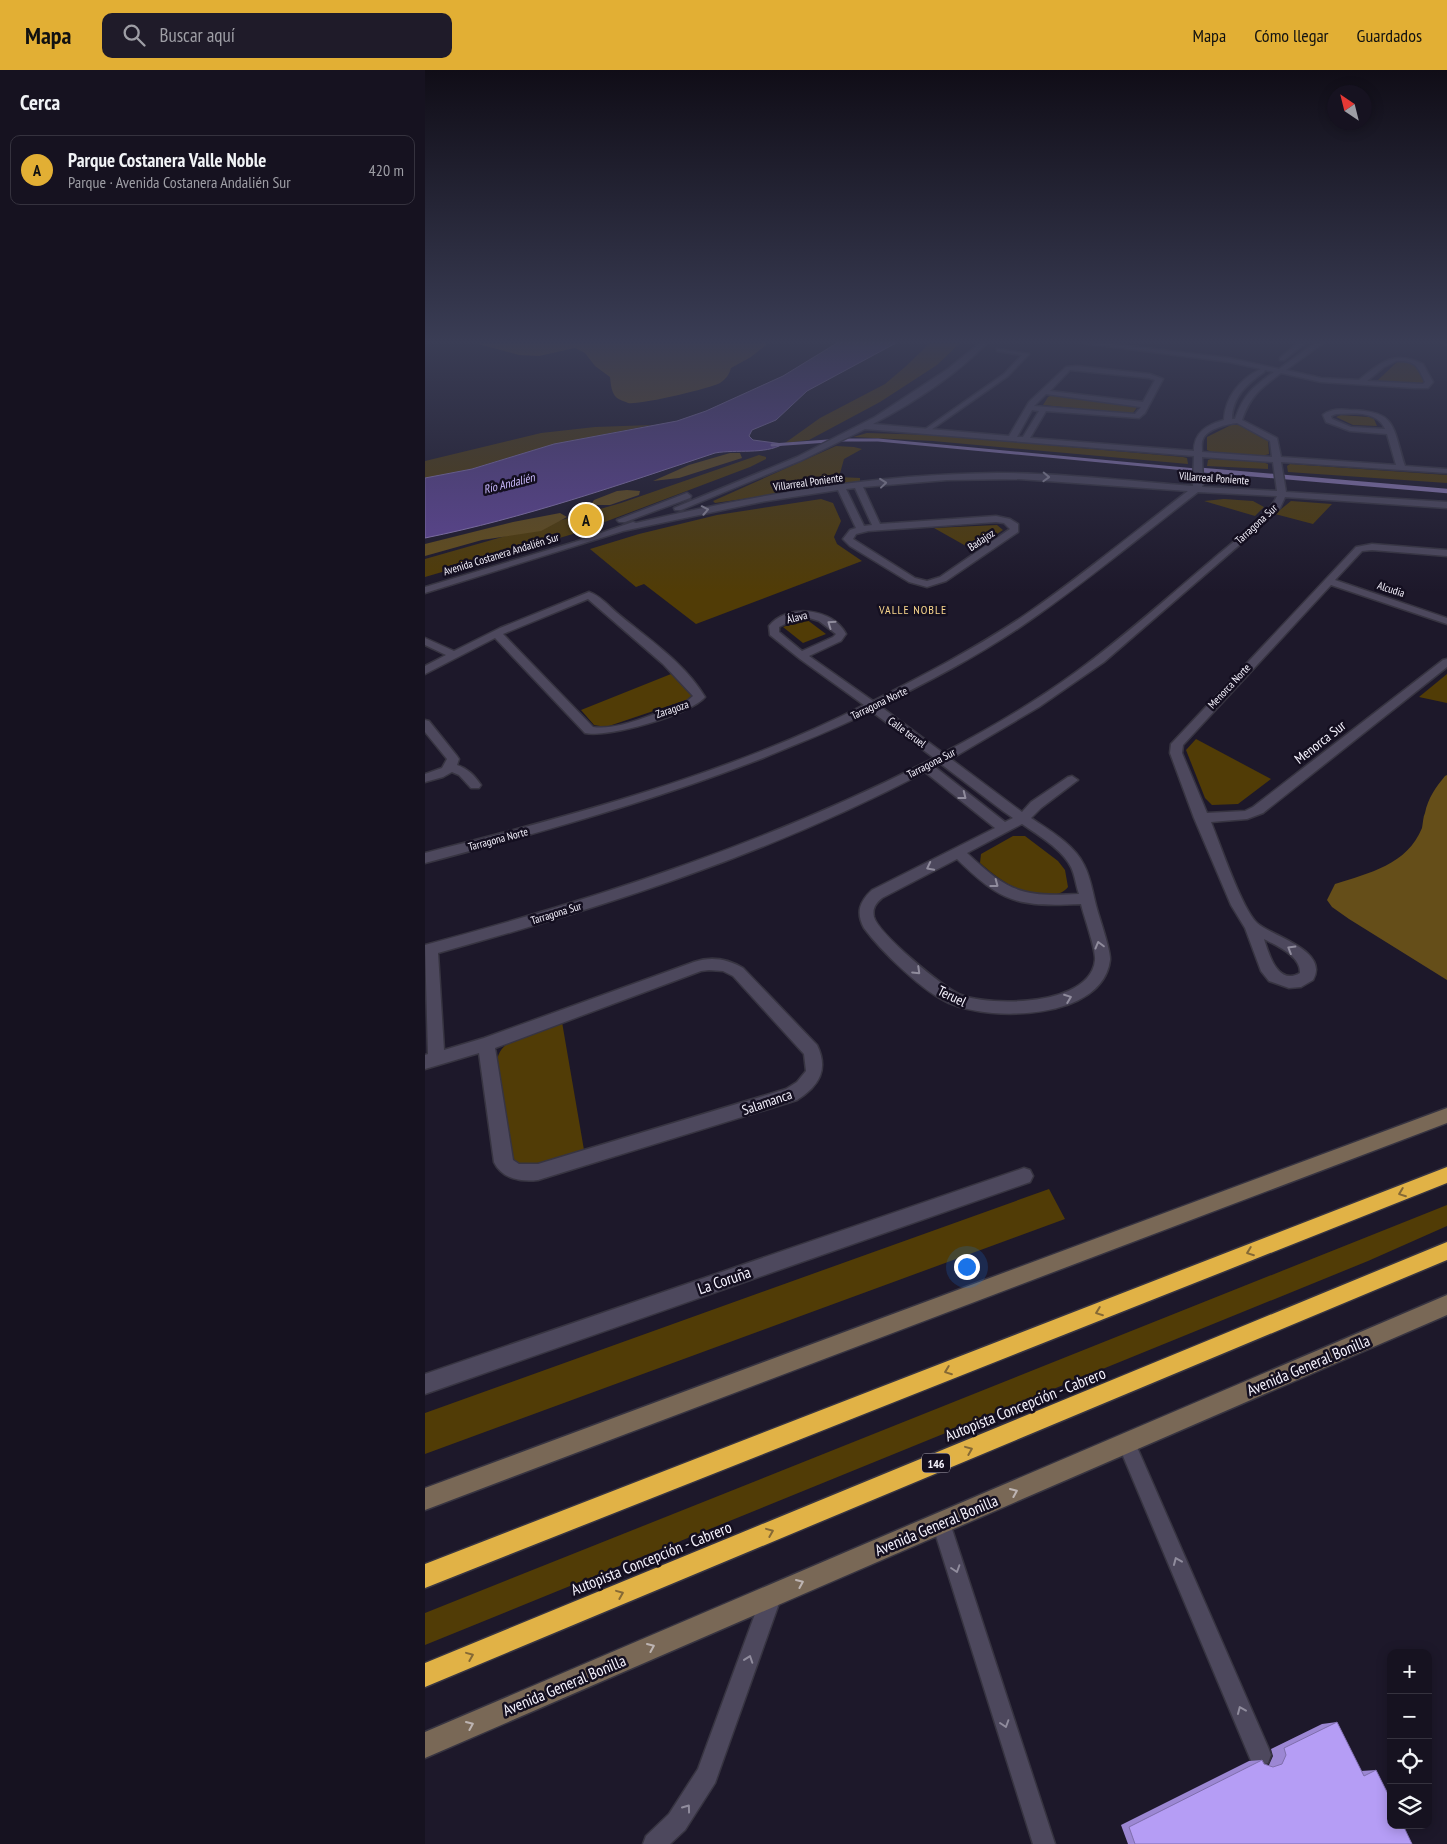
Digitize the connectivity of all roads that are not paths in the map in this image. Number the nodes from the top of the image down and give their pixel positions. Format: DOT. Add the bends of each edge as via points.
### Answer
graph roads {
  1 [pos="846,426"];
  2 [pos="860,426"];
  3 [pos="863,426"];
  4 [pos="935,426"];
  5 [pos="1019,426"];
  6 [pos="1034,426"];
  7 [pos="1219,426"];
  8 [pos="1247,426"];
  9 [pos="1341,426"];
  10 [pos="1387,426"];
  11 [pos="926,432"];
  12 [pos="1389,432"];
  13 [pos="1012,438"];
  14 [pos="1025,440"];
  15 [pos="822,443"];
  16 [pos="1198,458"];
  17 [pos="1278,463"];
  18 [pos="1401,467"];
  19 [pos="1447,471"];
  20 [pos="857,486"];
  21 [pos="841,488"];
  22 [pos="1196,488"];
  23 [pos="1282,494"];
  24 [pos="1447,505"];
  25 [pos="877,527"];
  26 [pos="624,528"];
  27 [pos="861,529"];
  28 [pos="1447,553"];
  29 [pos="515,564"];
  30 [pos="425,581"];
  31 [pos="1328,581"];
  32 [pos="425,590"];
  33 [pos="425,601"];
  34 [pos="1447,621"];
  35 [pos="497,634"];
  36 [pos="425,641"];
  37 [pos="454,655"];
  38 [pos="803,655"];
  39 [pos="425,658"];
  40 [pos="1447,662"];
  41 [pos="437,664"];
  42 [pos="425,671"];
  43 [pos="872,707"];
  44 [pos="425,724"];
  45 [pos="942,758"];
  46 [pos="925,766"];
  47 [pos="450,767"];
  48 [pos="425,778"];
  49 [pos="1072,780"];
  50 [pos="475,785"];
  51 [pos="1201,818"];
  52 [pos="1022,819"];
  53 [pos="1005,829"];
  54 [pos="958,852"];
  55 [pos="425,858"];
  56 [pos="1087,899"];
  57 [pos="1252,927"];
  58 [pos="428,951"];
  59 [pos="486,1044"];
  60 [pos="430,1060"];
  61 [pos="1447,1115"];
  62 [pos="1447,1175"];
  63 [pos="1024,1176"];
  64 [pos="1447,1251"];
  65 [pos="1447,1305"];
  66 [pos="425,1384"];
  67 [pos="1127,1444"];
  68 [pos="425,1499"];
  69 [pos="941,1523"];
  70 [pos="425,1576"];
  71 [pos="772,1596"];
  72 [pos="425,1675"];
  73 [pos="425,1744"];
  74 [pos="1260,1755"];
  75 [pos="654,1844"];
  76 [pos="1044,1844"];
  1 -- 15 [label="street, Avenida Costanera Andalién Sur"];
  2 -- 3 [label="street, Avenida Costanera Andalién Sur"];
  3 -- 11 [label="street"];
  3 -- 15 [label="street, Avenida Costanera Andalién Sur"];
  4 -- 11 [label="lane"];
  5 -- 13 [label="street"];
  6 -- 14 [label="street"];
  7 -- 16 [label="street" via="1199,436"];
  8 -- 17 [label="street, Tarragona Sur" via="1272,439"];
  9 -- 12 [label="street"];
  10 -- 12 [label="street"];
  11 -- 13 [label="street"];
  12 -- 18 [label="street"];
  13 -- 14 [label="street"];
  14 -- 16 [label="street"];
  15 -- 26 [label="street, Avenida Costanera Andalién Sur" via="734,486"];
  15 -- 30 [label="street, Avenida Costanera Andalién Sur" via="800,448 616,523"];
  16 -- 17 [label="street"];
  16 -- 22 [label="street" via="1199,484"];
  17 -- 18 [label="street"];
  17 -- 23 [label="street, Tarragona Sur"];
  18 -- 19 [label="street"];
  20 -- 21 [label="street, Villarreal Poniente"];
  20 -- 22 [label="street, Villarreal Poniente, one-way" via="1019,476"];
  20 -- 25 [label="street"];
  26 -- 21 [label="street, Villarreal Poniente, one-way" via="717,508"];
  21 -- 27 [label="street"];
  22 -- 23 [label="street, Villarreal Poniente"];
  22 -- 43 [label="street, Tarragona Norte" via="1025,619 939,672"];
  23 -- 24 [label="street, Villarreal Poniente"];
  23 -- 45 [label="street, Tarragona Sur" via="1280,502 1270,512 1149,620 1093,664 1037,704"];
  25 -- 27 [label="street, Badajoz"];
  25 -- 27 [label="street, Badajoz" via="997,519 1011,522 1016,528 943,579 928,584 912,580 850,542 850,534"];
  26 -- 29 [label="street, Avenida Costanera Andalién Sur"];
  28 -- 31 [label="street, Menorca Norte" via="1363,547"];
  29 -- 32 [label="street, Avenida Costanera Andalién Sur"];
  29 -- 33 [label="street"];
  31 -- 34 [label="street, Alcudia"];
  31 -- 51 [label="street, Menorca Norte" via="1177,744 1176,753"];
  35 -- 35 [label="street, Zaragoza" via="589,595 669,664 699,696 690,704 610,731 593,732"];
  35 -- 37 [label="street, Zaragoza"];
  36 -- 37 [label="street"];
  37 -- 41 [label="street, Zaragoza"];
  38 -- 38 [label="street, Álava, one-way" via="837,639 841,632 818,615 809,613 777,624 773,628 774,633"];
  38 -- 43 [label="street, Álava"];
  39 -- 41 [label="street"];
  40 -- 51 [label="street, Menorca Sur" via="1258,810 1247,815"];
  41 -- 42 [label="street, Zaragoza"];
  43 -- 45 [label="street, Calle teruel"];
  43 -- 55 [label="street, Tarragona Norte" via="733,765 643,797 535,830"];
  44 -- 47 [label="street" via="453,759"];
  45 -- 46 [label="street, Tarragona Sur"];
  45 -- 52 [label="street, Teruel"];
  46 -- 53 [label="street, one-way"];
  46 -- 58 [label="street, Tarragona Sur" via="805,823 696,866 574,908"];
  47 -- 48 [label="street"];
  47 -- 50 [label="street" via="463,772"];
  49 -- 52 [label="street, Teruel"];
  51 -- 57 [label="street, Menorca Norte" via="1238,905"];
  52 -- 53 [label="street, Teruel"];
  52 -- 56 [label="street, Teruel" via="1072,857"];
  53 -- 54 [label="street, Teruel"];
  54 -- 56 [label="street, one-way" via="992,883 1011,894 1042,901"];
  54 -- 56 [label="street, Teruel, one-way" via="877,894 868,902 865,915 867,922 929,982 956,1000 991,1008 1041,1005 1061,1001 1088,988 1099,975 1103,959"];
  58 -- 60 [label="street"];
  59 -- 59 [label="street, Salamanca" via="503,1162 521,1173 537,1172 791,1096 809,1082 816,1066 811,1050 738,972 714,964 699,966"];
  59 -- 60 [label="street, Salamanca"];
  61 -- 68 [label="street"];
  62 -- 70 [label="highway, one-way"];
  63 -- 66 [label="street, La Coruña"];
  72 -- 64 [label="highway, Autopista Concepción - Cabrero / 146, one-way"];
  65 -- 67 [label="street, Avenida General Bonilla"];
  69 -- 67 [label="street, Avenida General Bonilla, one-way"];
  74 -- 67 [label="lane, one-way"];
  71 -- 69 [label="street, Avenida General Bonilla, one-way"];
  69 -- 76 [label="lane, one-way"];
  73 -- 71 [label="street, Avenida General Bonilla, one-way"];
  75 -- 71 [label="lane, one-way" via="677,1822 707,1775"];
}
